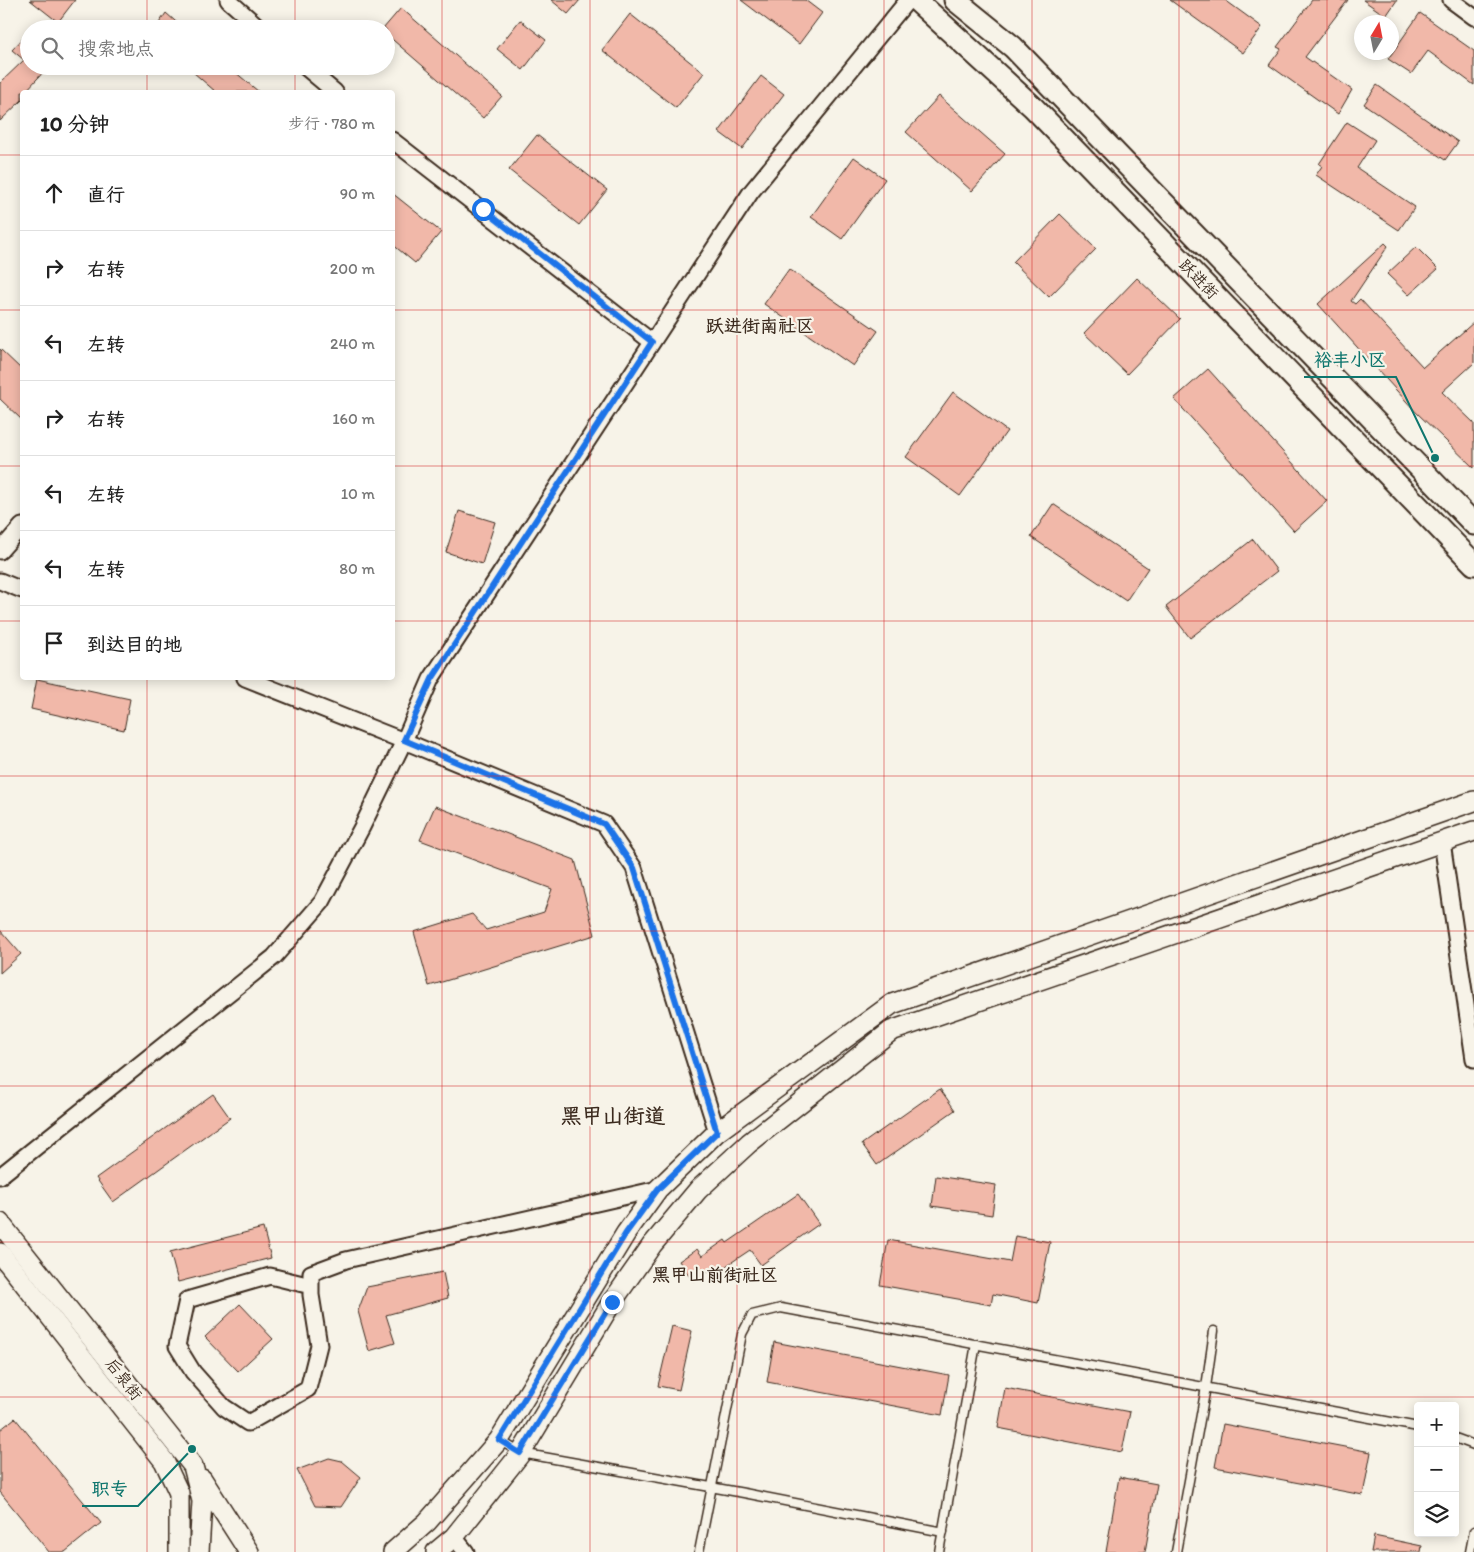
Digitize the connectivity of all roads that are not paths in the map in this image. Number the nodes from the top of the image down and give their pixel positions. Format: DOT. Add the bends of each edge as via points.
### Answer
graph roads {
  1 [pos="228,0"];
  2 [pos="908,0"];
  3 [pos="916,0"];
  4 [pos="956,0"];
  5 [pos="1451,0"];
  6 [pos="1474,17"];
  7 [pos="251,20"];
  8 [pos="314,75"];
  9 [pos="332,90"];
  10 [pos="395,142"];
  11 [pos="652,342"];
  12 [pos="1474,524"];
  13 [pos="20,528"];
  14 [pos="0,551"];
  15 [pos="1474,564"];
  16 [pos="0,581"];
  17 [pos="20,589"];
  18 [pos="250,680"];
  19 [pos="404,740"];
  20 [pos="1474,801"];
  21 [pos="1474,831"];
  22 [pos="1442,842"];
  23 [pos="1474,1059"];
  24 [pos="717,1132"];
  25 [pos="0,1176"];
  26 [pos="658,1189"];
  27 [pos="0,1223"];
  28 [pos="0,1253"];
  29 [pos="311,1286"];
  30 [pos="1214,1331"];
  31 [pos="976,1344"];
  32 [pos="1206,1387"];
  33 [pos="1414,1426"];
  34 [pos="1459,1439"];
  35 [pos="499,1440"];
  36 [pos="1474,1445"];
  37 [pos="520,1453"];
  38 [pos="193,1466"];
  39 [pos="712,1488"];
  40 [pos="1474,1531"];
  41 [pos="943,1532"];
  42 [pos="454,1537"];
  43 [pos="179,1552"];
  44 [pos="199,1552"];
  45 [pos="249,1552"];
  46 [pos="393,1552"];
  47 [pos="436,1552"];
  48 [pos="466,1552"];
  49 [pos="699,1552"];
  50 [pos="939,1552"];
  51 [pos="1176,1552"];
  52 [pos="1470,1552"];
  1 -- 7 [label="street"];
  2 -- 11 [label="street" via="751,192"];
  3 -- 15 [label="main road, 跃进街" via="1033,107"];
  4 -- 12 [label="main road, 跃进街" via="1014,47"];
  5 -- 6 [label="street"];
  8 -- 9 [label="street"];
  10 -- 11 [label="street"];
  11 -- 19 [label="street" via="432,679"];
  13 -- 14 [label="street"];
  16 -- 17 [label="street"];
  18 -- 19 [label="street"];
  19 -- 24 [label="street" via="604,824 634,868"];
  19 -- 25 [label="street" via="322,902 274,958"];
  20 -- 24 [label="street" via="892,1004"];
  21 -- 22 [label="street"];
  22 -- 23 [label="street"];
  22 -- 37 [label="street" via="891,1031 749,1143 698,1190 652,1245 612,1302"];
  24 -- 26 [label="street"];
  26 -- 29 [label="street" via="346,1260 311,1273"];
  26 -- 35 [label="street" via="626,1233"];
  27 -- 38 [label="street, 后泉街"];
  28 -- 43 [label="street, 后泉街" via="164,1461 180,1493"];
  29 -- 29 [label="street" via="319,1345 308,1389 248,1423 224,1407 192,1372 176,1346 187,1300 270,1276"];
  30 -- 32 [label="lane"];
  31 -- 32 [label="lane"];
  31 -- 39 [label="lane" via="781,1308 752,1315 742,1334"];
  31 -- 41 [label="lane"];
  32 -- 33 [label="lane"];
  32 -- 51 [label="lane"];
  34 -- 36 [label="lane"];
  35 -- 37 [label="lane"];
  35 -- 46 [label="street" via="428,1522"];
  37 -- 39 [label="lane"];
  37 -- 42 [label="street"];
  38 -- 44 [label="street, 后泉街" via="202,1501"];
  38 -- 45 [label="street"];
  39 -- 41 [label="lane"];
  39 -- 49 [label="lane"];
  40 -- 52 [label="lane"];
  41 -- 50 [label="lane"];
  42 -- 47 [label="street"];
  42 -- 48 [label="street"];
}
